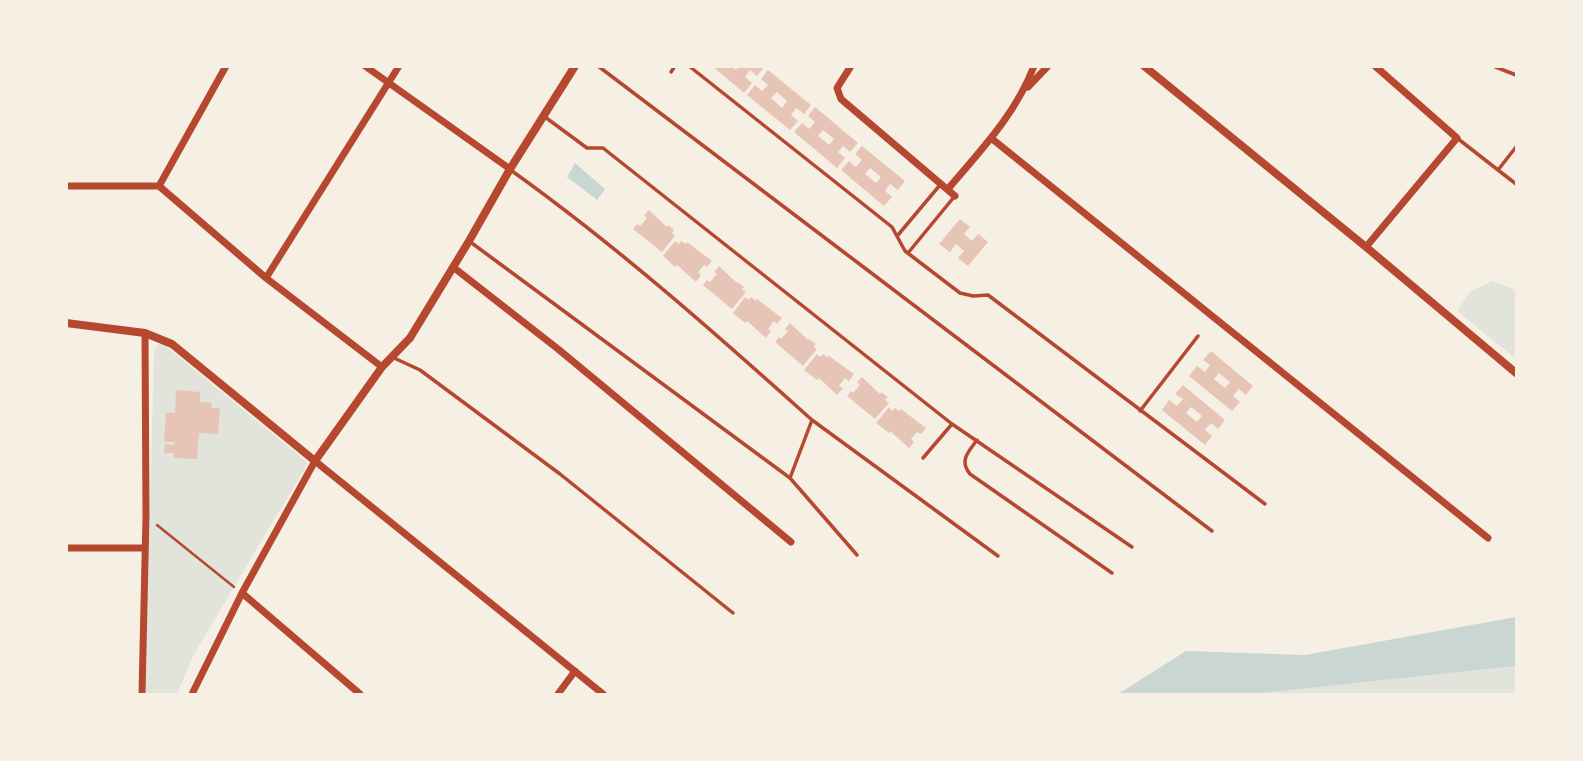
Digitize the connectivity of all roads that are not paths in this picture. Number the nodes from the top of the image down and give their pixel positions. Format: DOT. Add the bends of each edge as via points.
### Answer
graph roads {
  1 [pos="226,66"];
  2 [pos="365,66"];
  3 [pos="399,66"];
  4 [pos="575,66"];
  5 [pos="598,66"];
  6 [pos="675,66"];
  7 [pos="689,66"];
  8 [pos="851,66"];
  9 [pos="1034,66"];
  10 [pos="1048,66"];
  11 [pos="1144,66"];
  12 [pos="1375,66"];
  13 [pos="1493,66"];
  14 [pos="671,72"];
  15 [pos="1517,75"];
  16 [pos="388,83"];
  17 [pos="1025,90"];
  18 [pos="544,115"];
  19 [pos="992,138"];
  20 [pos="1457,138"];
  21 [pos="1517,147"];
  22 [pos="510,169"];
  23 [pos="1498,170"];
  24 [pos="941,183"];
  25 [pos="1517,184"];
  26 [pos="66,186"];
  27 [pos="159,186"];
  28 [pos="948,189"];
  29 [pos="956,196"];
  30 [pos="898,235"];
  31 [pos="470,241"];
  32 [pos="1366,247"];
  33 [pos="908,253"];
  34 [pos="453,267"];
  35 [pos="266,278"];
  36 [pos="66,323"];
  37 [pos="145,333"];
  38 [pos="1198,336"];
  39 [pos="392,358"];
  40 [pos="382,368"];
  41 [pos="1517,373"];
  42 [pos="1140,411"];
  43 [pos="813,420"];
  44 [pos="952,424"];
  45 [pos="977,440"];
  46 [pos="923,458"];
  47 [pos="315,461"];
  48 [pos="790,478"];
  49 [pos="1265,504"];
  50 [pos="1212,531"];
  51 [pos="1488,538"];
  52 [pos="791,542"];
  53 [pos="1132,547"];
  54 [pos="66,548"];
  55 [pos="144,548"];
  56 [pos="857,555"];
  57 [pos="998,556"];
  58 [pos="1112,573"];
  59 [pos="242,593"];
  60 [pos="733,613"];
  61 [pos="575,671"];
  62 [pos="355,693"];
  63 [pos="142,695"];
  64 [pos="192,695"];
  65 [pos="558,695"];
  66 [pos="603,695"];
  1 -- 27 [label="street"];
  2 -- 16 [label="street"];
  3 -- 16 [label="street"];
  4 -- 18 [label="street"];
  5 -- 50 [label="lane"];
  6 -- 14 [label="lane"];
  7 -- 30 [label="lane"];
  8 -- 24 [label="street" via="839,83 841,99"];
  9 -- 17 [label="street"];
  10 -- 17 [label="street"];
  11 -- 32 [label="street"];
  12 -- 20 [label="street"];
  13 -- 15 [label="lane"];
  16 -- 22 [label="street"];
  16 -- 35 [label="street"];
  17 -- 19 [label="street"];
  18 -- 22 [label="street"];
  18 -- 44 [label="lane" via="587,148 603,148"];
  19 -- 28 [label="street"];
  19 -- 51 [label="street"];
  20 -- 23 [label="lane"];
  20 -- 32 [label="street"];
  21 -- 23 [label="lane"];
  22 -- 31 [label="street"];
  22 -- 43 [label="lane" via="696,317"];
  23 -- 25 [label="lane"];
  24 -- 28 [label="street"];
  24 -- 30 [label="lane"];
  26 -- 27 [label="street"];
  27 -- 35 [label="street"];
  28 -- 29 [label="street"];
  29 -- 33 [label="lane"];
  30 -- 33 [label="lane"];
  31 -- 34 [label="street"];
  31 -- 48 [label="lane"];
  32 -- 41 [label="street"];
  33 -- 42 [label="lane" via="960,293 988,295"];
  34 -- 39 [label="street" via="410,338"];
  34 -- 52 [label="street"];
  35 -- 40 [label="street"];
  36 -- 37 [label="street"];
  37 -- 47 [label="street" via="172,344"];
  37 -- 55 [label="street"];
  38 -- 42 [label="lane"];
  39 -- 40 [label="street"];
  39 -- 60 [label="lane" via="420,370 560,474"];
  40 -- 47 [label="street"];
  42 -- 49 [label="lane"];
  43 -- 48 [label="lane"];
  43 -- 57 [label="lane"];
  44 -- 45 [label="lane"];
  44 -- 46 [label="lane"];
  45 -- 53 [label="lane"];
  45 -- 58 [label="lane" via="964,458 970,474"];
  47 -- 59 [label="street"];
  47 -- 61 [label="street"];
  48 -- 56 [label="lane"];
  54 -- 55 [label="street"];
  55 -- 63 [label="street"];
  59 -- 62 [label="street"];
  59 -- 64 [label="street"];
  61 -- 65 [label="street"];
  61 -- 66 [label="street"];
}
